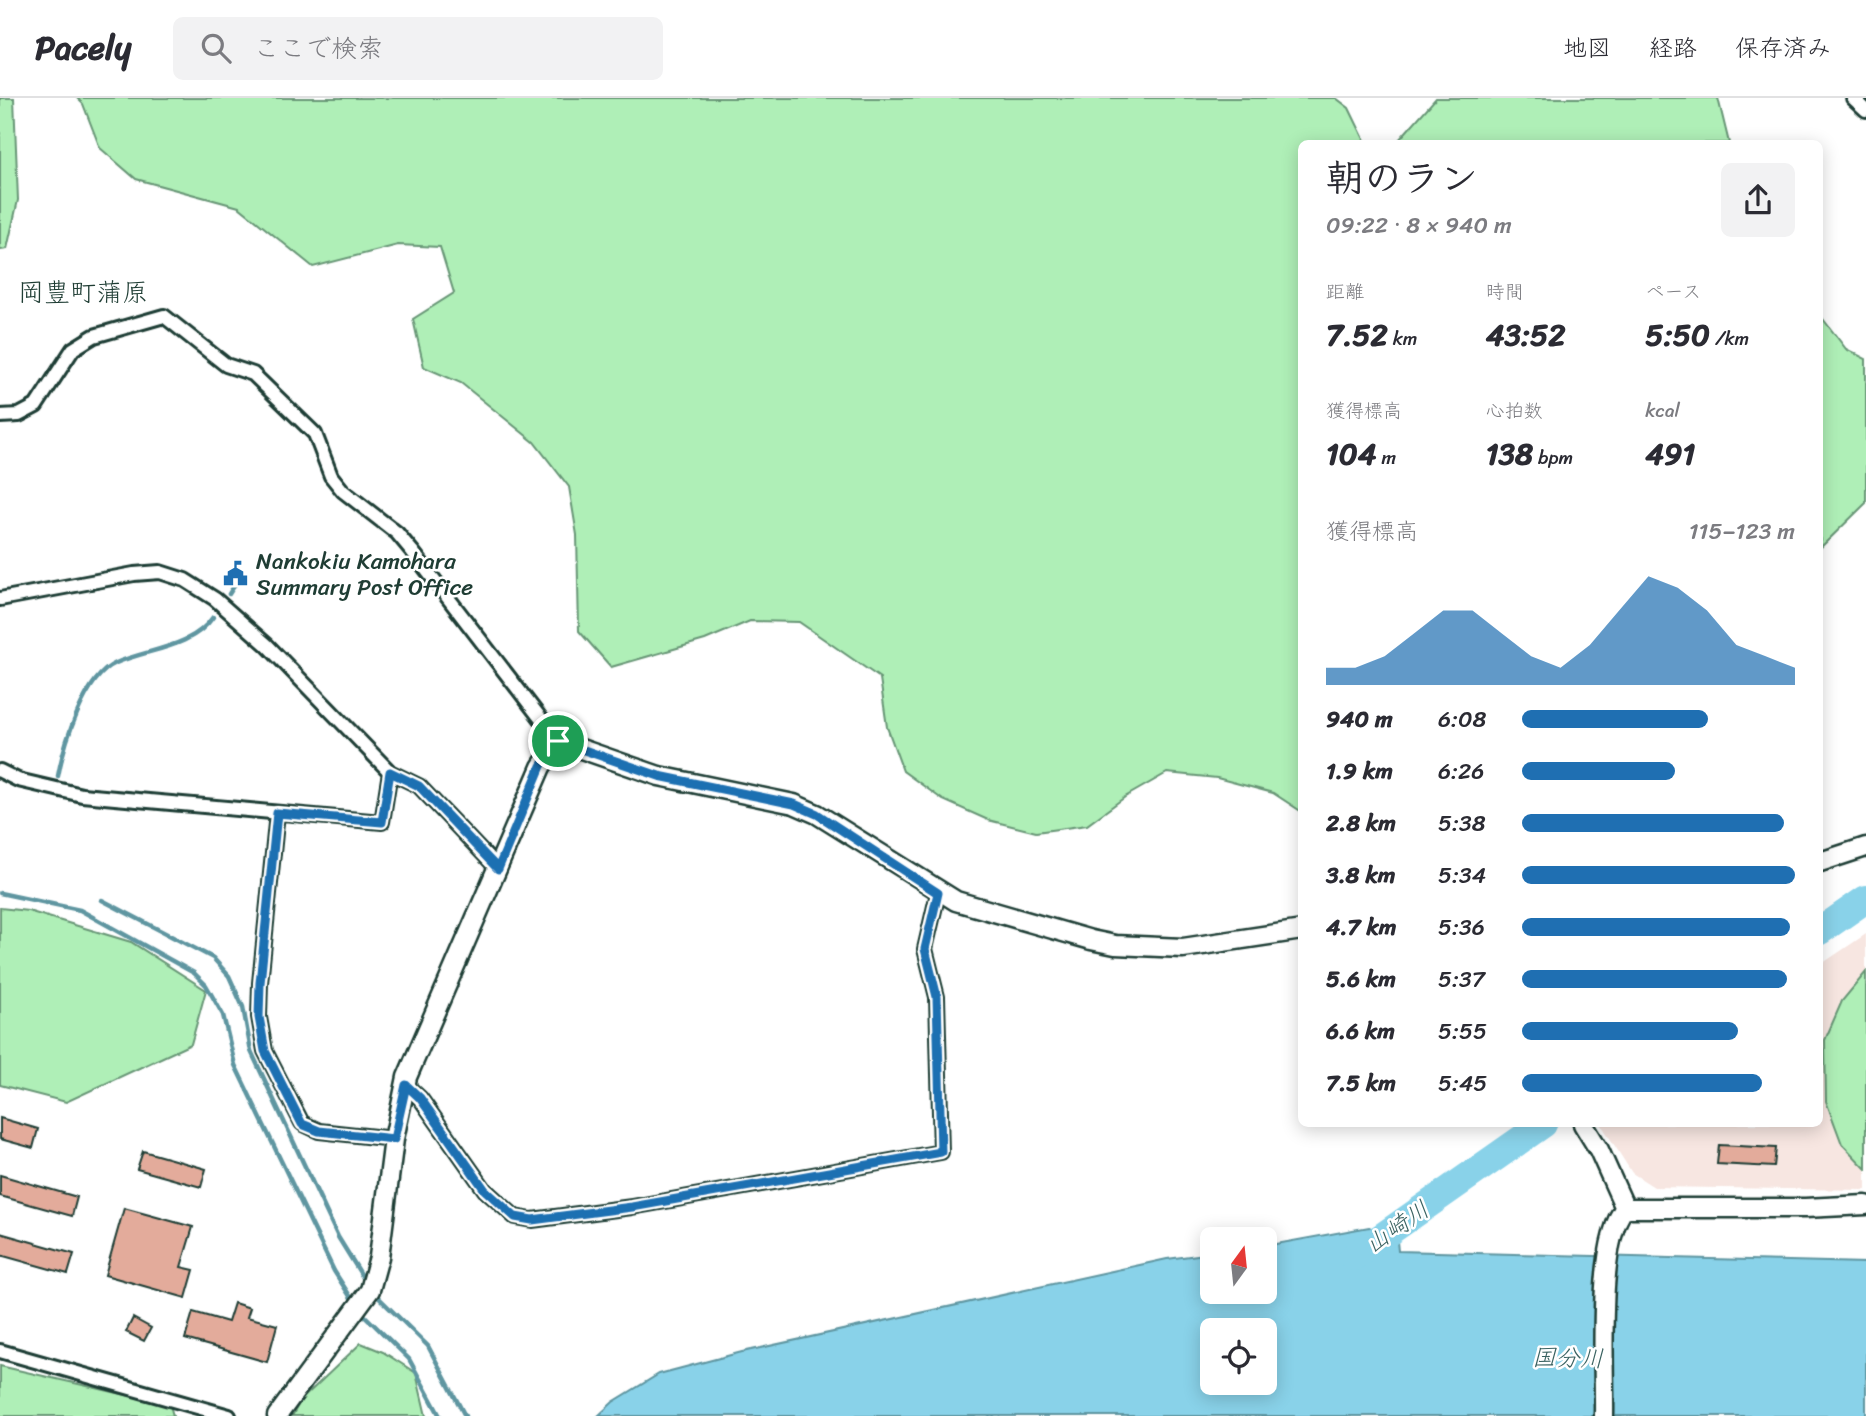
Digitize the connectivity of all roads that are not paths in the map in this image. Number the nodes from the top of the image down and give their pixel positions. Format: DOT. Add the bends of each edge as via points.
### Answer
graph roads {
  1 [pos="1853,98"];
  2 [pos="1866,110"];
  3 [pos="0,416"];
  4 [pos="0,600"];
  5 [pos="558,741"];
  6 [pos="0,771"];
  7 [pos="390,772"];
  8 [pos="277,813"];
  9 [pos="1866,847"];
  10 [pos="1823,861"];
  11 [pos="498,869"];
  12 [pos="938,893"];
  13 [pos="1298,931"];
  14 [pos="406,1085"];
  15 [pos="1585,1127"];
  16 [pos="394,1139"];
  17 [pos="1866,1205"];
  18 [pos="1625,1208"];
  19 [pos="0,1351"];
  20 [pos="229,1416"];
  21 [pos="277,1416"];
  22 [pos="1604,1416"];
  1 -- 2 [label="street"];
  3 -- 5 [label="street" via="19,415 36,406 73,349 94,336 164,316 226,365 253,374 314,434 331,476 343,491 397,533"];
  4 -- 7 [label="street" via="160,572 185,580 215,599 267,645"];
  5 -- 11 [label="street" via="541,766"];
  5 -- 12 [label="street" via="659,776 806,809"];
  6 -- 8 [label="street" via="18,780 82,794"];
  7 -- 8 [label="street" via="382,822"];
  7 -- 11 [label="street" via="419,786"];
  8 -- 16 [label="street" via="260,983 265,1051 302,1124 319,1131"];
  9 -- 10 [label="street"];
  11 -- 14 [label="street"];
  12 -- 13 [label="street" via="974,908 1115,945 1183,948"];
  12 -- 14 [label="street" via="925,949 937,997 941,1152 632,1207 532,1220 515,1217 485,1190"];
  14 -- 16 [label="street"];
  15 -- 18 [label="street"];
  16 -- 21 [label="street" via="365,1297"];
  17 -- 18 [label="street"];
  18 -- 22 [label="street" via="1612,1229 1608,1255"];
  19 -- 20 [label="street"];
}
